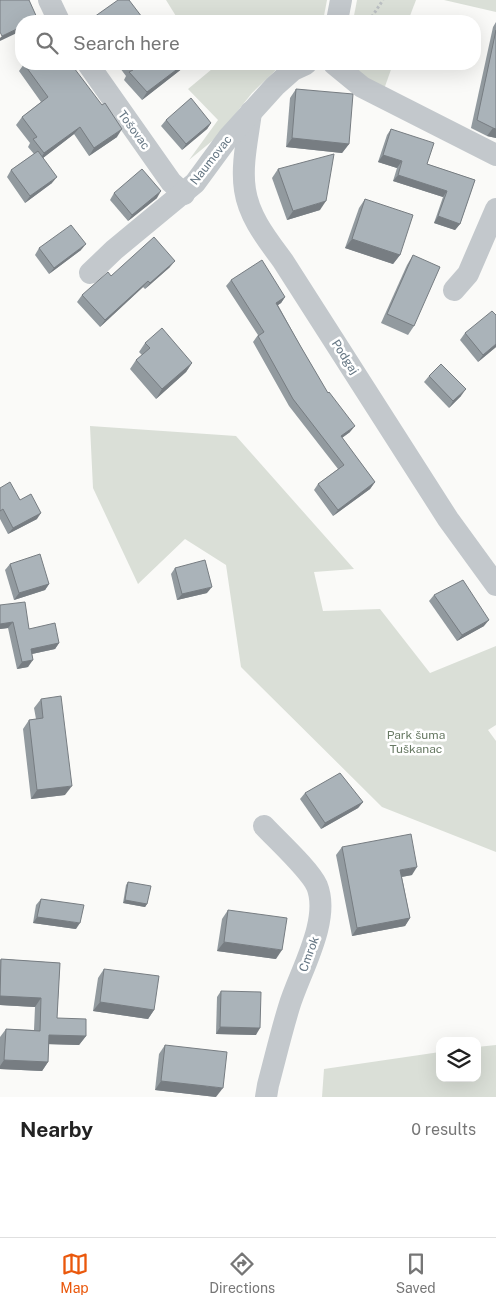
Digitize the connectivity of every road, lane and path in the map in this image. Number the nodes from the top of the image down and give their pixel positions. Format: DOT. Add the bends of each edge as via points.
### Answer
graph roads {
  1 [pos="49,0"];
  2 [pos="341,0"];
  3 [pos="383,0"];
  4 [pos="56,15"];
  5 [pos="338,15"];
  6 [pos="373,15"];
  7 [pos="92,70"];
  8 [pos="293,70"];
  9 [pos="341,70"];
  10 [pos="251,112"];
  11 [pos="496,155"];
  12 [pos="184,194"];
  13 [pos="496,210"];
  14 [pos="90,273"];
  15 [pos="454,290"];
  16 [pos="496,585"];
  17 [pos="264,826"];
  18 [pos="266,1097"];
  1 -- 4 [label="street"];
  2 -- 5 [label="street"];
  3 -- 6 [label="path"];
  7 -- 12 [label="street, Tošovac" via="171,182"];
  8 -- 10 [label="street, Naumovac"];
  9 -- 11 [label="street" via="362,87"];
  10 -- 12 [label="street, Naumovac"];
  10 -- 16 [label="street, Podgaj" via="244,165 245,190 257,224 448,519"];
  12 -- 14 [label="street, Naumovac"];
  13 -- 15 [label="street" via="468,274"];
  17 -- 18 [label="street, Cmrok" via="317,886 320,909 319,926 289,1006"];
}
